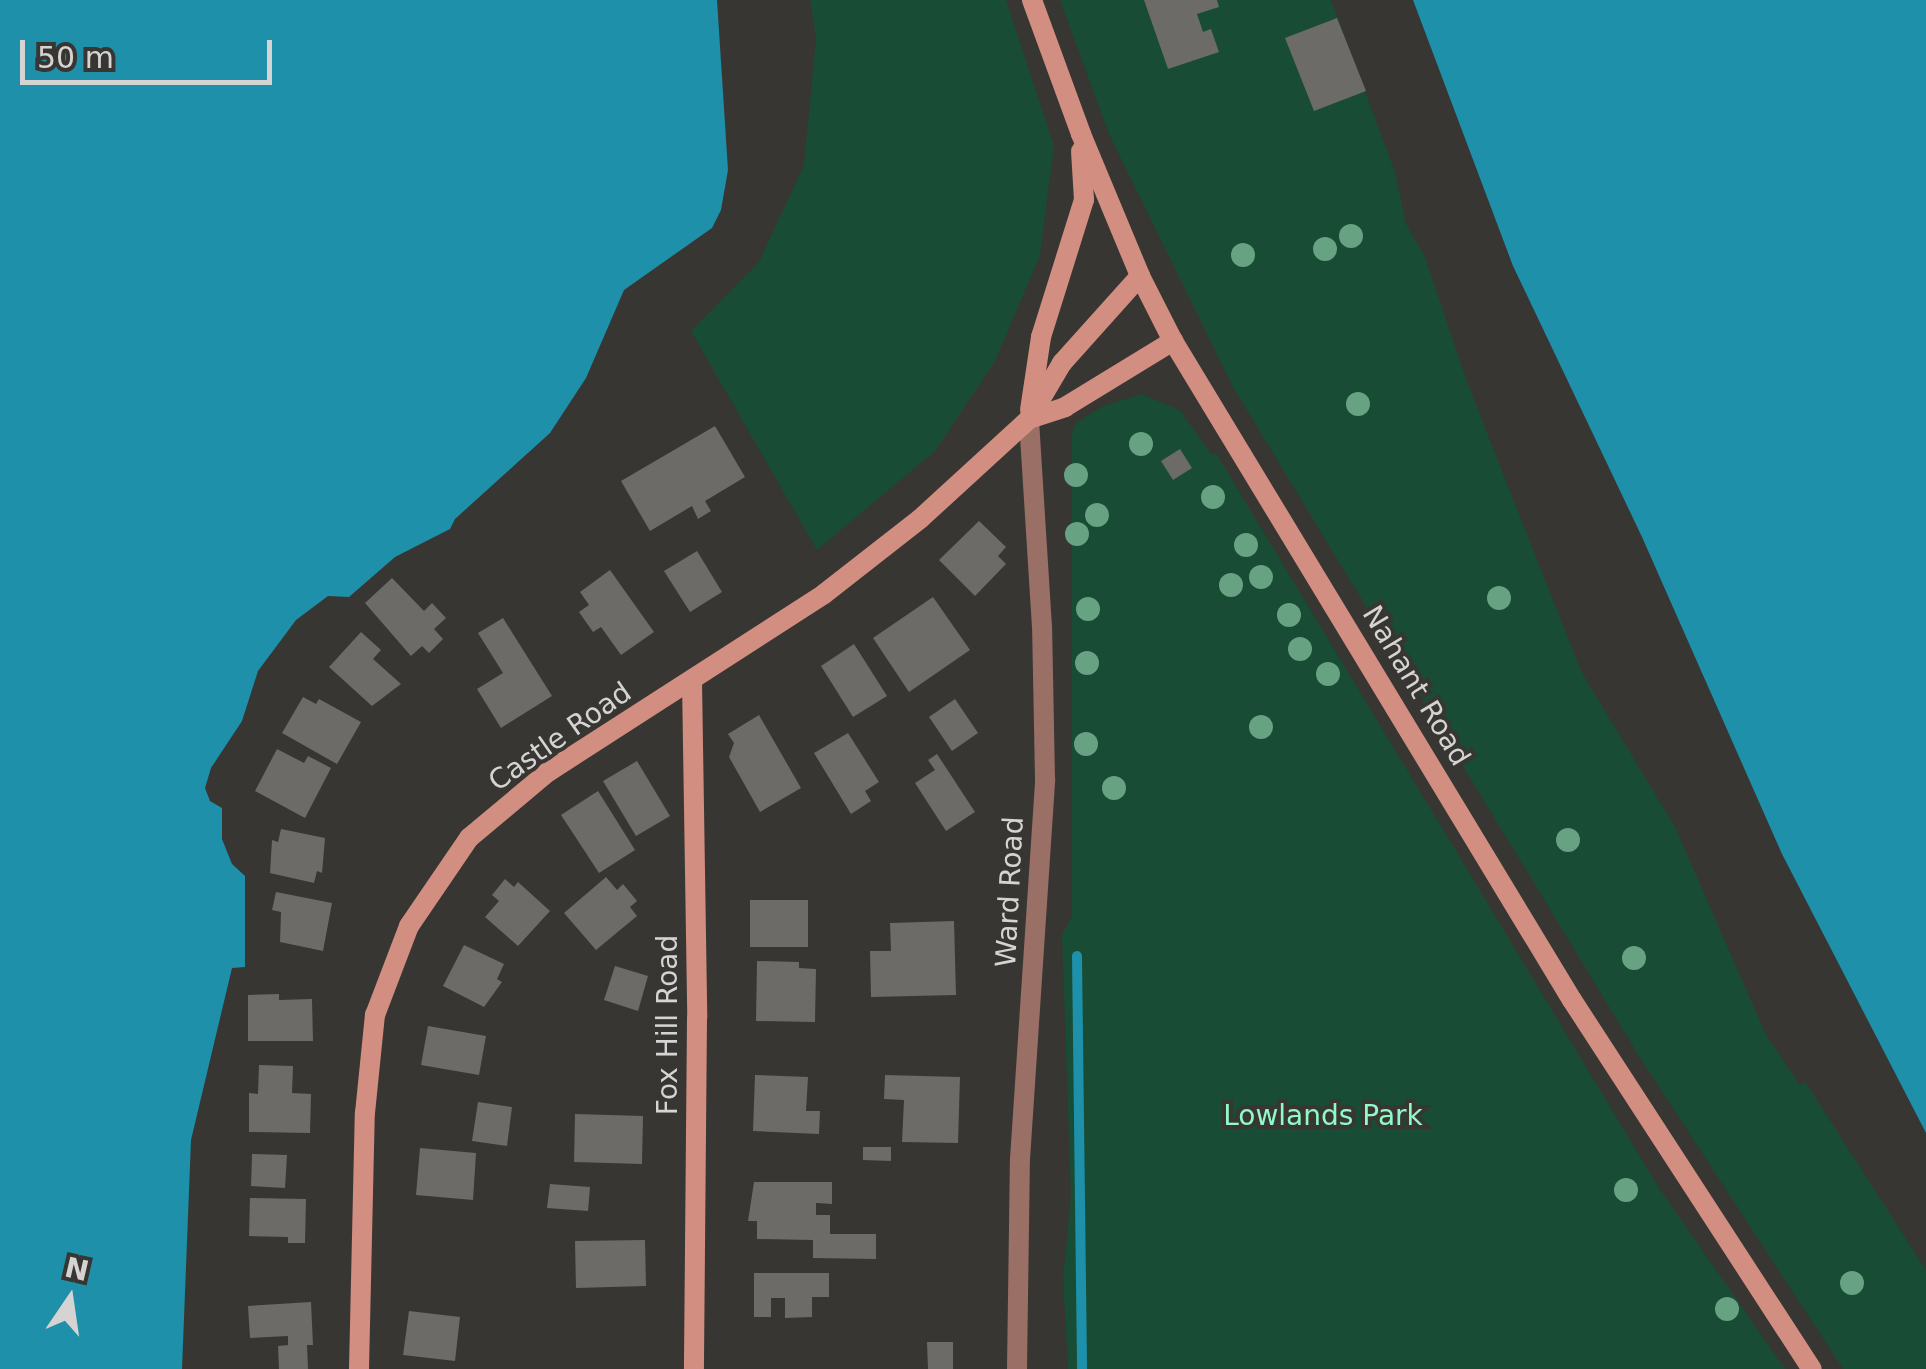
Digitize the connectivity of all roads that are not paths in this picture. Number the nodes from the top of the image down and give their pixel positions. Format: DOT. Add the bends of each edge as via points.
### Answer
graph roads {
  1 [pos="1032,0"];
  2 [pos="1080,134"];
  3 [pos="1140,276"];
  4 [pos="1174,341"];
  5 [pos="1029,419"];
  6 [pos="692,682"];
  7 [pos="359,1369"];
  8 [pos="694,1369"];
  9 [pos="1017,1369"];
  10 [pos="1812,1369"];
  1 -- 2 [label="main road, Nahant Road"];
  2 -- 3 [label="main road, Nahant Road"];
  2 -- 5 [label="main road" via="1084,200 1041,338"];
  3 -- 4 [label="main road, Nahant Road"];
  3 -- 5 [label="main road, Castle Road" via="1062,363"];
  4 -- 5 [label="main road, Castle Road" via="1064,406"];
  4 -- 10 [label="main road, Nahant Road" via="1572,1000"];
  5 -- 6 [label="main road, Castle Road" via="824,594"];
  5 -- 9 [label="street, Ward Road" via="1044,779 1020,1159"];
  6 -- 7 [label="main road, Castle Road" via="548,772 468,838 408,926 375,1015 365,1113"];
  6 -- 8 [label="main road, Fox Hill Road"];
}
